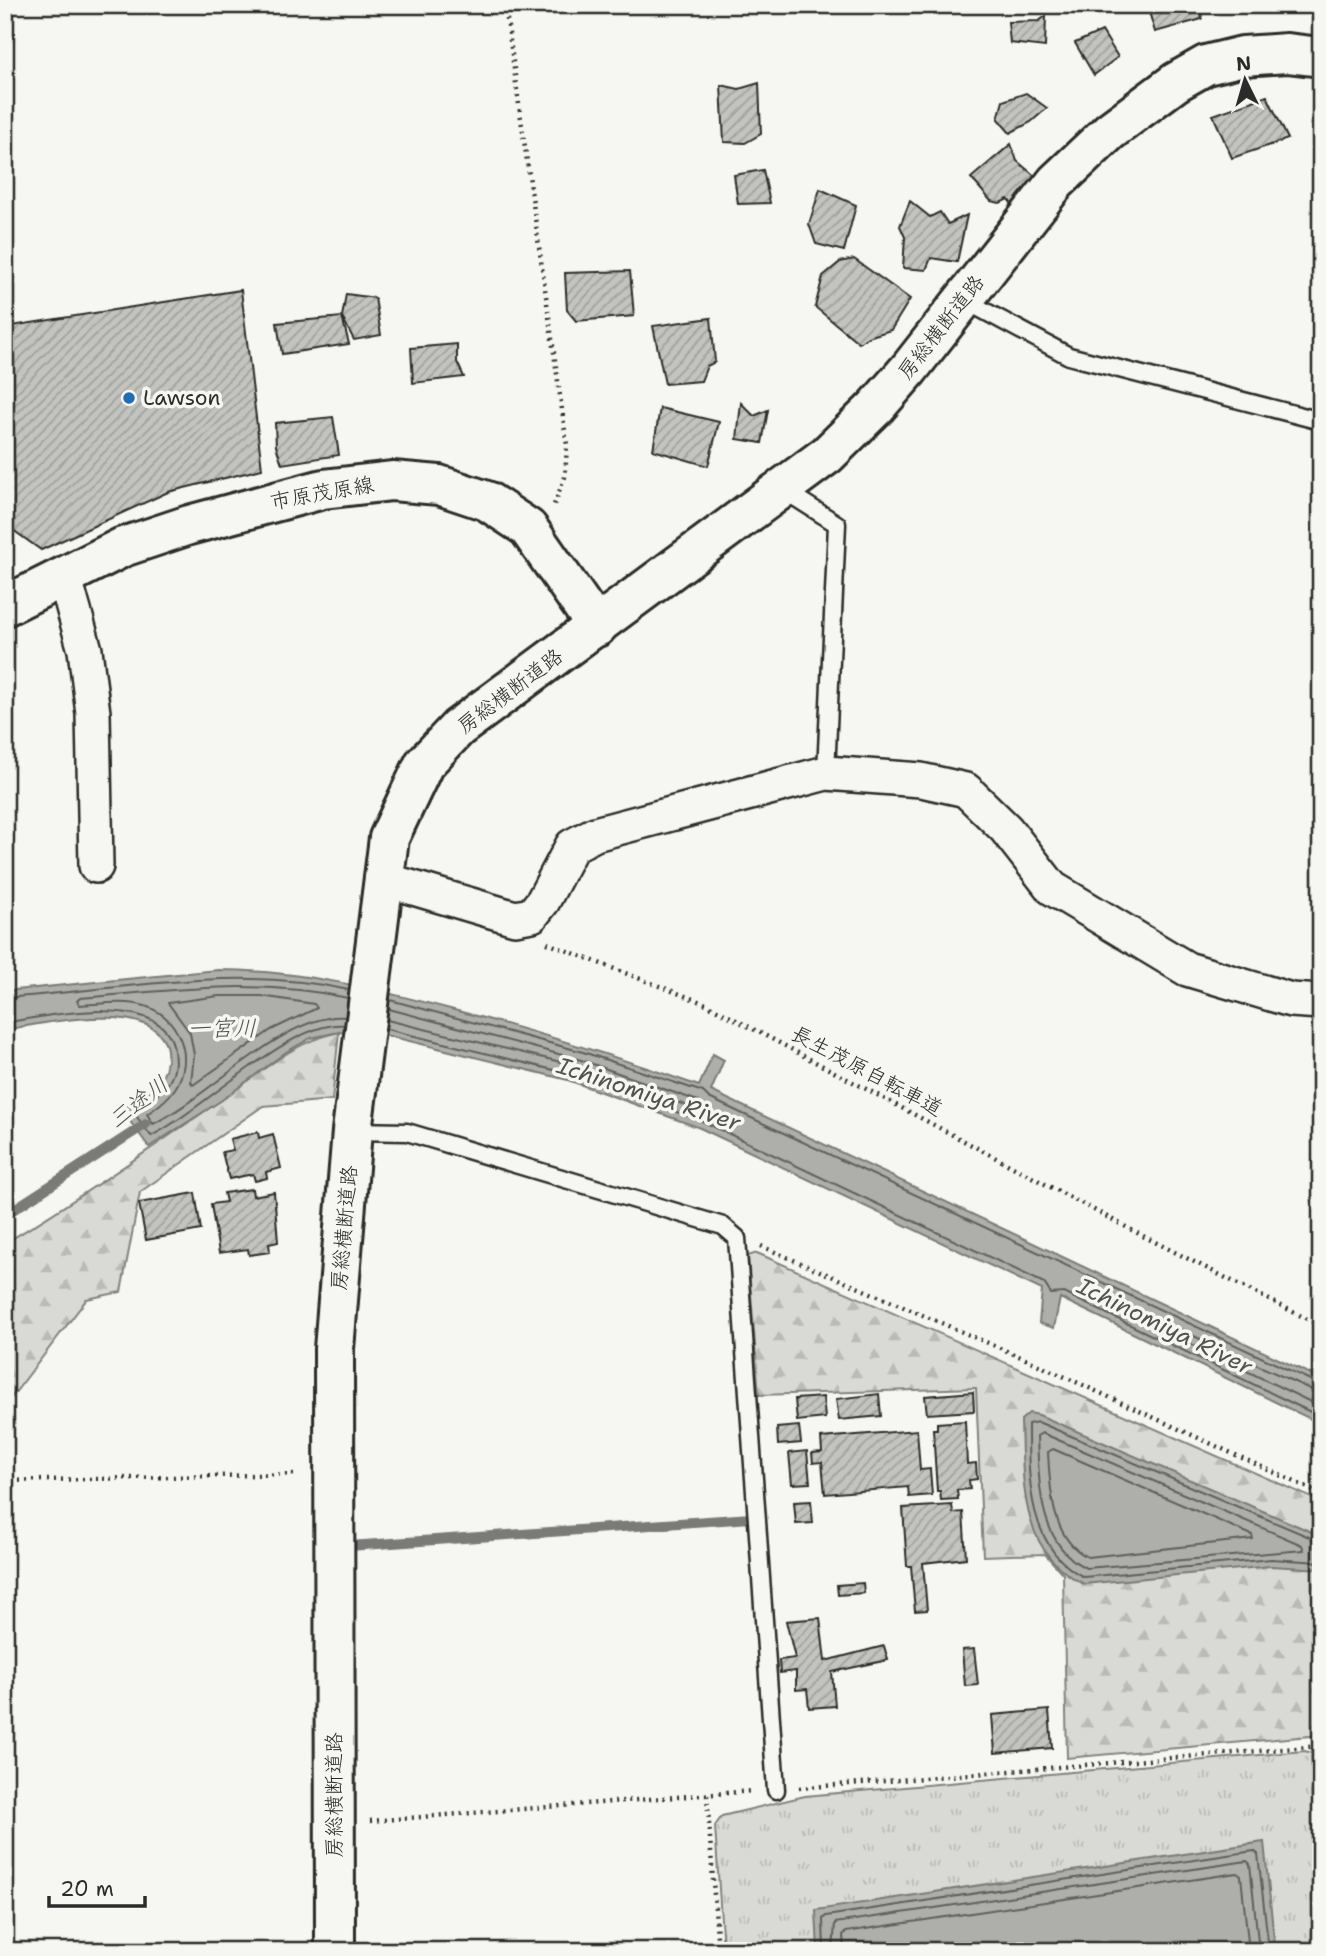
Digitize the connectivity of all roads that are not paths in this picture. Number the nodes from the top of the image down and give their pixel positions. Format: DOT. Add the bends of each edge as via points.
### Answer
graph roads {
  1 [pos="1321,57"];
  2 [pos="963,299"];
  3 [pos="1321,421"];
  4 [pos="782,489"];
  5 [pos="64,575"];
  6 [pos="5,606"];
  7 [pos="597,627"];
  8 [pos="826,773"];
  9 [pos="96,866"];
  10 [pos="383,879"];
  11 [pos="1321,1002"];
  12 [pos="352,1131"];
  13 [pos="776,1790"];
  14 [pos="335,1951"];
  1 -- 2 [label="main road, 房総横断道路" via="1243,56 1206,65 1176,82 1110,131 1056,182"];
  2 -- 3 [label="lane" via="1069,356"];
  2 -- 4 [label="main road, 房総横断道路" via="876,407 827,455"];
  4 -- 7 [label="main road, 房総横断道路"];
  4 -- 8 [label="lane" via="837,524"];
  5 -- 6 [label="main road, 市原茂原線"];
  5 -- 7 [label="main road, 市原茂原線" via="123,547 323,489 392,481 439,485 487,500 528,528"];
  5 -- 9 [label="street" via="85,650 93,713"];
  7 -- 10 [label="main road, 房総横断道路" via="458,728 424,764 388,838"];
  8 -- 10 [label="street" via="595,834 572,846 532,915 515,918"];
  8 -- 11 [label="street" via="921,779 966,790 1006,829 1052,888 1187,970 1291,1000"];
  10 -- 12 [label="main road, 房総横断道路"];
  12 -- 13 [label="lane" via="407,1132 723,1227 737,1238"];
  12 -- 14 [label="main road, 房総横断道路" via="334,1349"];
}
